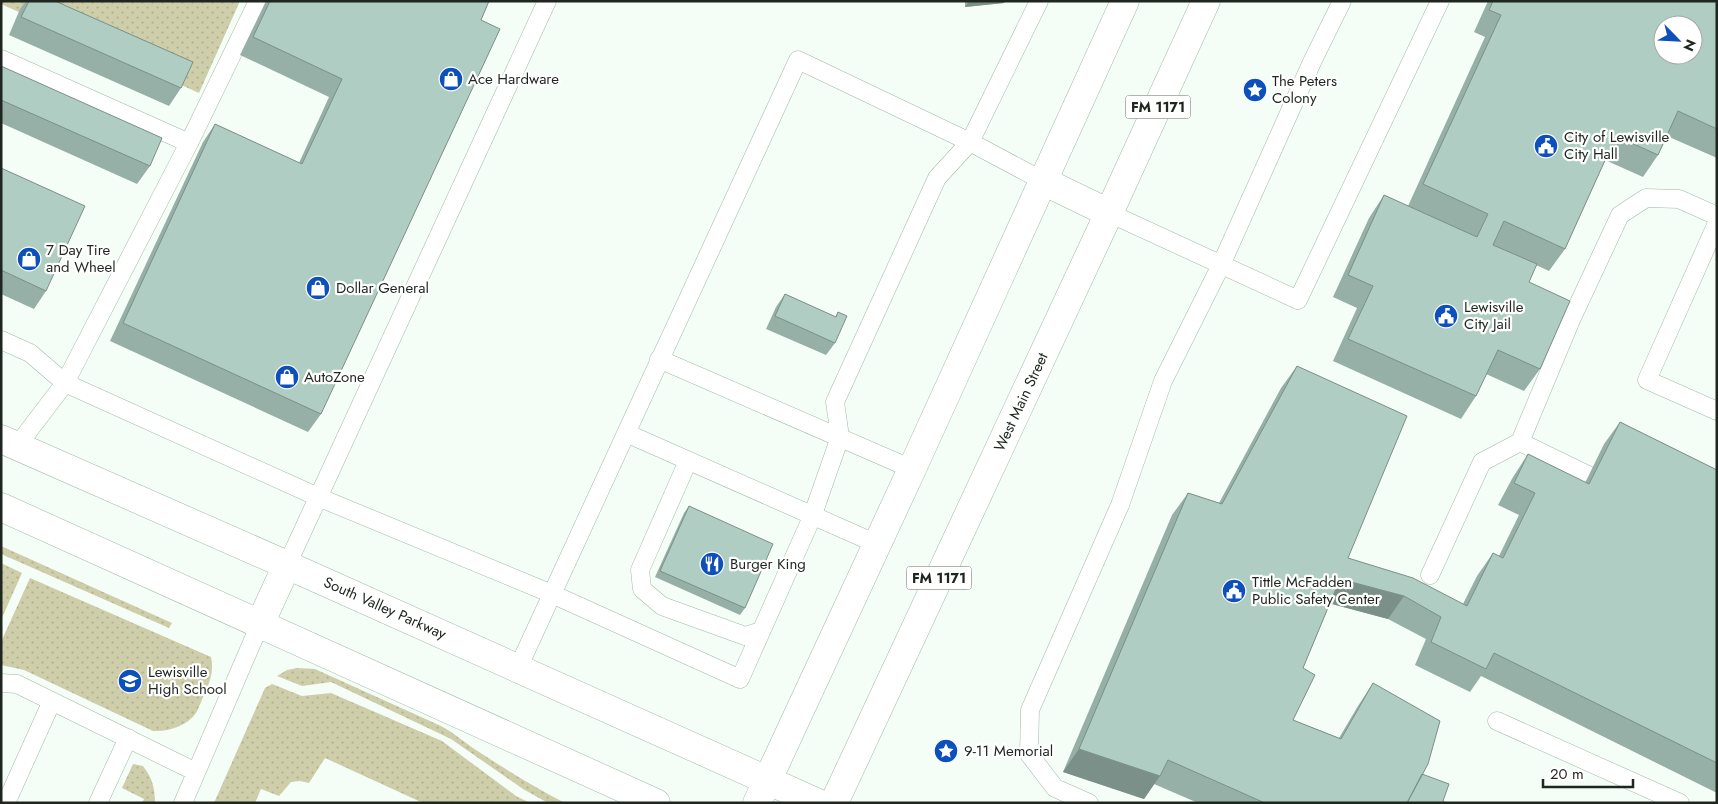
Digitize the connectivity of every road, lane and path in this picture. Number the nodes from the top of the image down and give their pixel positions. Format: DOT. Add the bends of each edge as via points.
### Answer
graph roads {
  1 [pos="258,1"];
  2 [pos="547,1"];
  3 [pos="1038,1"];
  4 [pos="1125,1"];
  5 [pos="1206,1"];
  6 [pos="1342,1"];
  7 [pos="1440,1"];
  8 [pos="1,59"];
  9 [pos="970,142"];
  10 [pos="189,143"];
  11 [pos="1043,181"];
  12 [pos="1109,213"];
  13 [pos="1717,216"];
  14 [pos="1717,223"];
  15 [pos="1221,265"];
  16 [pos="1,340"];
  17 [pos="659,359"];
  18 [pos="65,383"];
  19 [pos="1717,411"];
  20 [pos="626,433"];
  21 [pos="840,437"];
  22 [pos="1520,442"];
  23 [pos="9,443"];
  24 [pos="688,461"];
  25 [pos="912,469"];
  26 [pos="1588,475"];
  27 [pos="318,497"];
  28 [pos="1,507"];
  29 [pos="812,517"];
  30 [pos="877,544"];
  31 [pos="287,565"];
  32 [pos="1430,575"];
  33 [pos="552,594"];
  34 [pos="260,624"];
  35 [pos="761,631"];
  36 [pos="518,668"];
  37 [pos="1,683"];
  38 [pos="52,702"];
  39 [pos="1497,721"];
  40 [pos="128,738"];
  41 [pos="196,772"];
  42 [pos="762,791"];
  43 [pos="6,803"];
  44 [pos="98,803"];
  45 [pos="183,803"];
  46 [pos="656,803"];
  47 [pos="818,803"];
  48 [pos="834,803"];
  49 [pos="1089,803"];
  50 [pos="1680,803"];
  1 -- 10 [label="lane"];
  2 -- 27 [label="lane"];
  3 -- 9 [label="lane"];
  4 -- 11 [label="main road"];
  5 -- 12 [label="main road, West Main Street / FM 1171"];
  6 -- 15 [label="lane"];
  7 -- 15 [label="lane" via="1298,300"];
  8 -- 10 [label="lane"];
  9 -- 11 [label="lane"];
  9 -- 17 [label="lane" via="798,60"];
  9 -- 21 [label="lane" via="937,178 835,402"];
  10 -- 18 [label="lane"];
  11 -- 12 [label="main road"];
  11 -- 25 [label="main road"];
  12 -- 15 [label="lane"];
  12 -- 48 [label="main road, West Main Street / FM 1171"];
  13 -- 22 [label="lane" via="1679,199 1646,198 1620,215 1571,320"];
  14 -- 19 [label="lane" via="1647,380"];
  15 -- 49 [label="lane" via="1163,381 1120,505 1030,710 1029,754 1055,788"];
  16 -- 18 [label="lane" via="30,353"];
  17 -- 20 [label="lane"];
  17 -- 21 [label="lane"];
  18 -- 23 [label="lane"];
  18 -- 27 [label="lane"];
  20 -- 24 [label="lane"];
  20 -- 33 [label="lane"];
  21 -- 25 [label="lane"];
  21 -- 29 [label="lane"];
  22 -- 26 [label="lane"];
  22 -- 32 [label="lane" via="1482,462"];
  23 -- 31 [label="main road, South Valley Parkway"];
  24 -- 29 [label="lane"];
  24 -- 35 [label="lane" via="640,570 642,589 662,606 745,636"];
  25 -- 30 [label="main road"];
  27 -- 31 [label="lane"];
  27 -- 33 [label="lane"];
  28 -- 34 [label="main road"];
  29 -- 30 [label="lane"];
  29 -- 35 [label="lane"];
  30 -- 42 [label="main road"];
  31 -- 34 [label="main road"];
  31 -- 36 [label="main road, South Valley Parkway"];
  33 -- 35 [label="lane" via="740,679"];
  33 -- 36 [label="lane"];
  34 -- 41 [label="lane"];
  34 -- 46 [label="main road"];
  36 -- 42 [label="main road, South Valley Parkway"];
  37 -- 38 [label="lane" via="17,684"];
  38 -- 40 [label="lane"];
  38 -- 43 [label="lane"];
  39 -- 50 [label="lane"];
  40 -- 41 [label="lane"];
  40 -- 44 [label="lane"];
  41 -- 45 [label="lane"];
  42 -- 47 [label="main road, South Valley Parkway"];
}
